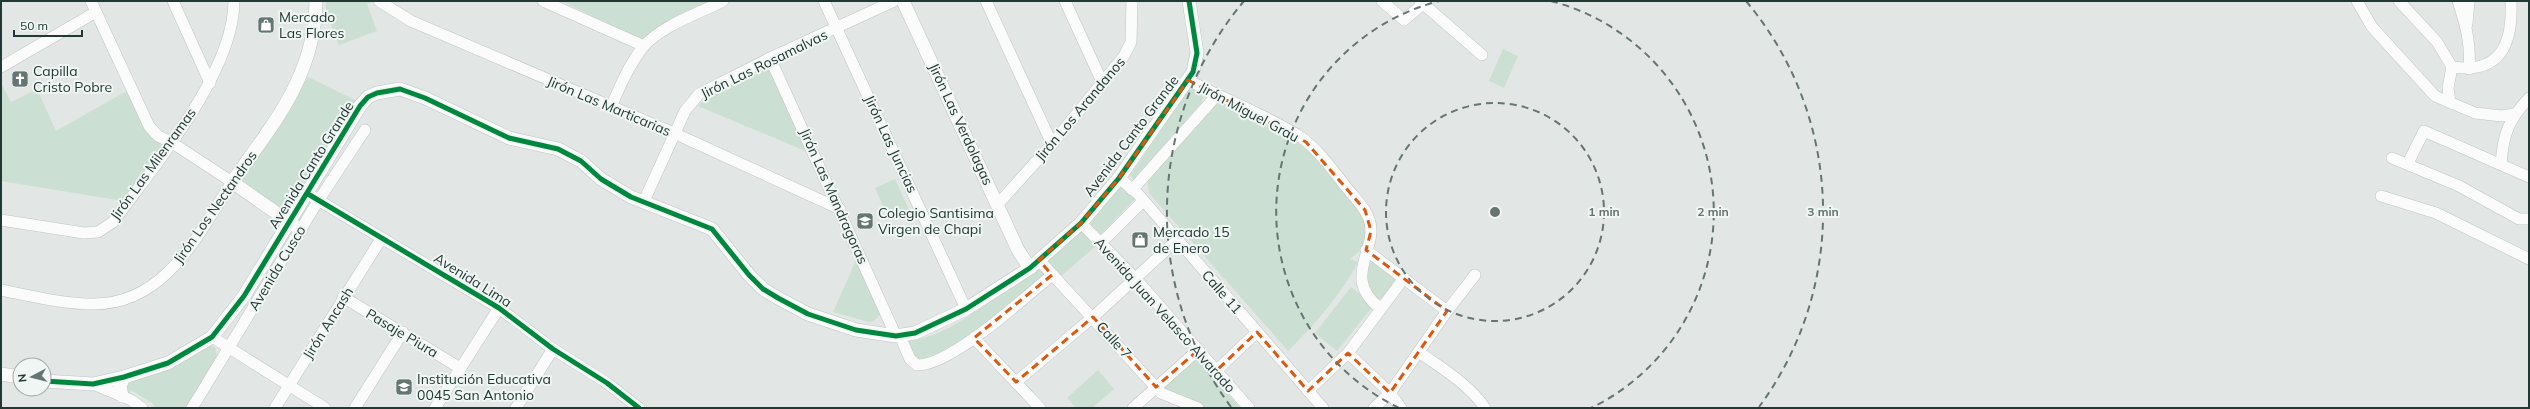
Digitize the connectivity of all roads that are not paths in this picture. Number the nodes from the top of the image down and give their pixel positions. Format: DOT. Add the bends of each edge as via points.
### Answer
graph roads {
  1 [pos="91,1"];
  2 [pos="173,1"];
  3 [pos="234,1"];
  4 [pos="316,1"];
  5 [pos="379,1"];
  6 [pos="543,1"];
  7 [pos="724,1"];
  8 [pos="824,1"];
  9 [pos="894,1"];
  10 [pos="903,1"];
  11 [pos="986,1"];
  12 [pos="1064,1"];
  13 [pos="1132,1"];
  14 [pos="1189,1"];
  15 [pos="1382,1"];
  16 [pos="2357,1"];
  17 [pos="2399,1"];
  18 [pos="2458,1"];
  19 [pos="2469,1"];
  20 [pos="2511,1"];
  21 [pos="1422,3"];
  22 [pos="96,12"];
  23 [pos="2467,26"];
  24 [pos="837,28"];
  25 [pos="644,46"];
  26 [pos="1482,55"];
  27 [pos="770,58"];
  28 [pos="1,67"];
  29 [pos="2452,67"];
  30 [pos="2469,69"];
  31 [pos="1188,80"];
  32 [pos="210,83"];
  33 [pos="1103,84"];
  34 [pos="1217,96"];
  35 [pos="2529,98"];
  36 [pos="2450,103"];
  37 [pos="611,107"];
  38 [pos="2514,114"];
  39 [pos="365,130"];
  40 [pos="676,134"];
  41 [pos="171,142"];
  42 [pos="1052,144"];
  43 [pos="2392,158"];
  44 [pos="2408,163"];
  45 [pos="2501,164"];
  46 [pos="2529,177"];
  47 [pos="1119,178"];
  48 [pos="232,182"];
  49 [pos="1132,190"];
  50 [pos="2381,196"];
  51 [pos="313,197"];
  52 [pos="1143,200"];
  53 [pos="644,201"];
  54 [pos="998,204"];
  55 [pos="840,209"];
  56 [pos="2529,219"];
  57 [pos="1,220"];
  58 [pos="289,222"];
  59 [pos="1081,223"];
  60 [pos="301,230"];
  61 [pos="381,239"];
  62 [pos="1177,240"];
  63 [pos="1101,242"];
  64 [pos="1366,250"];
  65 [pos="2529,259"];
  66 [pos="1034,264"];
  67 [pos="1052,275"];
  68 [pos="1475,275"];
  69 [pos="1135,278"];
  70 [pos="1404,278"];
  71 [pos="1,290"];
  72 [pos="343,297"];
  73 [pos="499,308"];
  74 [pos="1380,308"];
  75 [pos="966,309"];
  76 [pos="1447,311"];
  77 [pos="1093,317"];
  78 [pos="403,332"];
  79 [pos="1257,332"];
  80 [pos="212,337"];
  81 [pos="974,338"];
  82 [pos="899,339"];
  83 [pos="228,348"];
  84 [pos="553,349"];
  85 [pos="1197,351"];
  86 [pos="1418,352"];
  87 [pos="1348,353"];
  88 [pos="460,368"];
  89 [pos="1216,371"];
  90 [pos="1,374"];
  91 [pos="12,376"];
  92 [pos="124,377"];
  93 [pos="52,381"];
  94 [pos="1016,382"];
  95 [pos="93,384"];
  96 [pos="289,386"];
  97 [pos="1156,387"];
  98 [pos="1308,391"];
  99 [pos="1390,393"];
  100 [pos="122,396"];
  101 [pos="520,407"];
  102 [pos="142,408"];
  103 [pos="192,408"];
  104 [pos="275,408"];
  105 [pos="325,408"];
  106 [pos="355,408"];
  107 [pos="435,408"];
  108 [pos="639,408"];
  109 [pos="1040,408"];
  110 [pos="1133,408"];
  111 [pos="1198,408"];
  112 [pos="1250,408"];
  113 [pos="1323,408"];
  114 [pos="1374,408"];
  115 [pos="1401,408"];
  116 [pos="1485,408"];
  1 -- 22 [label="street"];
  2 -- 32 [label="street"];
  3 -- 32 [label="street, Jirón Las Milenramas" via="234,14 224,53"];
  4 -- 48 [label="street, Jirón Los Nectandros" via="314,38 302,74 287,102"];
  5 -- 37 [label="street, Jirón Las Marticarias" via="411,21"];
  6 -- 25 [label="street"];
  7 -- 25 [label="street" via="676,24"];
  8 -- 24 [label="street, Jirón Las Juncias"];
  9 -- 24 [label="street, Jirón Las Rosamalvas"];
  10 -- 54 [label="street, Jirón Las Verdolagas"];
  11 -- 42 [label="street"];
  12 -- 33 [label="street"];
  13 -- 33 [label="street, Jirón Los Arandanos" via="1131,42"];
  14 -- 31 [label="street, Avenida Canto Grande" via="1197,53"];
  15 -- 21 [label="street" via="1404,20"];
  16 -- 36 [label="street" via="2372,27 2421,82 2435,96"];
  17 -- 29 [label="street" via="2437,42"];
  18 -- 23 [label="street"];
  19 -- 23 [label="street"];
  20 -- 30 [label="street" via="2511,27 2507,41 2495,59 2479,68"];
  21 -- 26 [label="street"];
  22 -- 28 [label="street"];
  22 -- 41 [label="street" via="149,126 158,136"];
  23 -- 30 [label="street"];
  24 -- 27 [label="street, Jirón Las Rosamalvas"];
  24 -- 75 [label="street, Jirón Las Juncias"];
  25 -- 37 [label="street" via="624,78"];
  27 -- 40 [label="street, Jirón Las Rosamalvas" via="699,94 685,111"];
  27 -- 55 [label="street, Jirón Las Mandragoras"];
  29 -- 30 [label="street"];
  29 -- 36 [label="street" via="2448,88"];
  31 -- 34 [label="street, Jirón Miguel Grau"];
  31 -- 47 [label="street, Avenida Canto Grande"];
  32 -- 41 [label="street, Jirón Las Milenramas"];
  33 -- 42 [label="street, Jirón Los Arandanos"];
  34 -- 49 [label="street"];
  34 -- 64 [label="street, Jirón Miguel Grau" via="1299,137 1316,152 1369,218 1371,231"];
  35 -- 38 [label="street"];
  36 -- 38 [label="street" via="2475,113 2502,116"];
  37 -- 40 [label="street, Jirón Las Marticarias"];
  38 -- 45 [label="street" via="2502,145"];
  39 -- 51 [label="street, Avenida Cusco"];
  40 -- 53 [label="street, Jirón Las Rosamalvas"];
  40 -- 55 [label="street, Jirón Las Marticarias"];
  41 -- 48 [label="street"];
  41 -- 57 [label="street, Jirón Las Milenramas" via="114,222 98,232 84,233"];
  42 -- 54 [label="street, Jirón Los Arandanos"];
  43 -- 44 [label="street"];
  44 -- 45 [label="street" via="2424,131"];
  44 -- 56 [label="street" via="2459,186 2519,219"];
  45 -- 46 [label="street"];
  47 -- 49 [label="street, Calle 11"];
  47 -- 59 [label="street, Avenida Canto Grande"];
  48 -- 58 [label="street"];
  48 -- 71 [label="street, Jirón Los Nectandros" via="184,255 170,272 143,293 130,299 94,304 70,303"];
  49 -- 52 [label="street, Calle 11"];
  50 -- 65 [label="street" via="2436,213"];
  51 -- 53 [label="street, Avenida Canto Grande" via="364,102 377,92 400,89 425,98 509,138 558,149 571,155 615,188"];
  51 -- 58 [label="street, Avenida Canto Grande"];
  51 -- 60 [label="street, Avenida Cusco"];
  51 -- 61 [label="street, Avenida Lima"];
  52 -- 62 [label="street, Calle 11"];
  52 -- 63 [label="street"];
  53 -- 82 [label="street, Avenida Canto Grande" via="712,229 763,289 794,307 856,330"];
  54 -- 66 [label="street, Jirón Las Verdolagas" via="1018,250"];
  55 -- 82 [label="street, Jirón Las Mandragoras"];
  58 -- 60 [label="street"];
  58 -- 80 [label="street, Avenida Canto Grande" via="244,296"];
  59 -- 63 [label="street, Avenida Juan Velasco Alvarado"];
  59 -- 66 [label="street, Avenida Canto Grande"];
  60 -- 83 [label="street, Avenida Cusco"];
  61 -- 72 [label="street, Jirón Ancash"];
  61 -- 73 [label="street, Avenida Lima"];
  62 -- 69 [label="street"];
  62 -- 79 [label="street, Calle 11"];
  63 -- 69 [label="street, Avenida Juan Velasco Alvarado"];
  64 -- 70 [label="street"];
  64 -- 74 [label="street, Jirón Miguel Grau" via="1363,284 1371,301"];
  66 -- 67 [label="street, Calle 7"];
  66 -- 75 [label="street, Avenida Canto Grande"];
  67 -- 77 [label="street, Calle 7"];
  67 -- 81 [label="street"];
  68 -- 76 [label="street"];
  69 -- 77 [label="street"];
  69 -- 85 [label="street, Avenida Juan Velasco Alvarado"];
  70 -- 74 [label="street"];
  70 -- 76 [label="street"];
  72 -- 78 [label="street, Pasaje Piura"];
  72 -- 96 [label="street, Jirón Ancash"];
  73 -- 84 [label="street, Avenida Lima"];
  73 -- 88 [label="street"];
  74 -- 87 [label="street"];
  75 -- 82 [label="street, Avenida Canto Grande"];
  76 -- 86 [label="street"];
  77 -- 94 [label="street"];
  77 -- 97 [label="street, Calle 7"];
  78 -- 88 [label="street, Pasaje Piura"];
  78 -- 106 [label="street"];
  79 -- 89 [label="street"];
  79 -- 98 [label="street, Calle 11"];
  80 -- 83 [label="street"];
  80 -- 92 [label="street, Avenida Canto Grande" via="168,363"];
  81 -- 82 [label="street, Jirón Las Mandragoras" via="934,362 924,365 912,362"];
  81 -- 94 [label="street"];
  83 -- 96 [label="street"];
  83 -- 103 [label="street, Avenida Cusco"];
  84 -- 101 [label="street"];
  84 -- 108 [label="street, Avenida Lima" via="607,383"];
  85 -- 89 [label="street, Avenida Juan Velasco Alvarado"];
  85 -- 97 [label="street"];
  86 -- 99 [label="street"];
  86 -- 116 [label="street" via="1455,378 1480,400"];
  87 -- 98 [label="street"];
  87 -- 99 [label="street"];
  88 -- 107 [label="street"];
  89 -- 112 [label="street, Avenida Juan Velasco Alvarado"];
  90 -- 91 [label="street"];
  92 -- 95 [label="street, Avenida Canto Grande"];
  92 -- 100 [label="street" via="120,386"];
  93 -- 95 [label="street, Avenida Canto Grande"];
  94 -- 109 [label="street"];
  95 -- 100 [label="street"];
  96 -- 104 [label="street, Jirón Ancash"];
  96 -- 105 [label="street"];
  97 -- 110 [label="street"];
  97 -- 111 [label="street, Calle 7" via="1161,393"];
  98 -- 113 [label="street, Calle 11"];
  99 -- 114 [label="street"];
  99 -- 115 [label="street"];
  100 -- 102 [label="street"];
}
